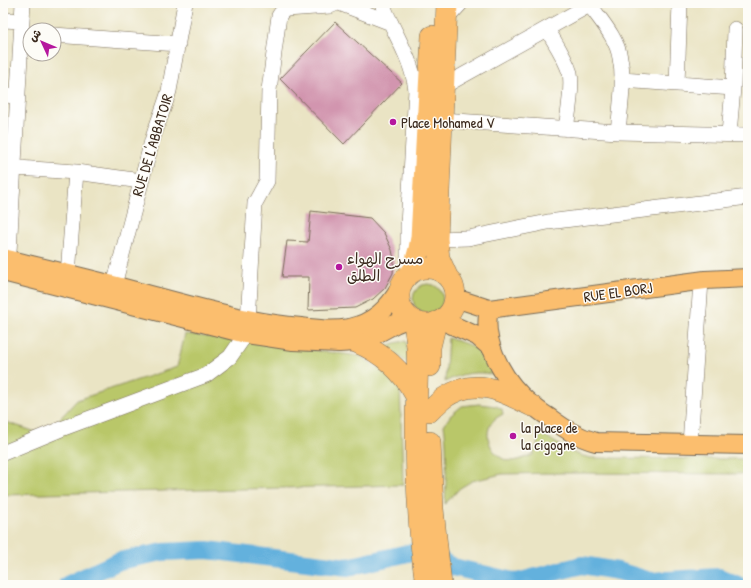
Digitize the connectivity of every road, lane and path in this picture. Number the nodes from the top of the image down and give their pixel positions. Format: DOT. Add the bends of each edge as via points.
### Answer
graph roads {
  1 [pos="23,3"];
  2 [pos="184,3"];
  3 [pos="338,3"];
  4 [pos="382,3"];
  5 [pos="434,3"];
  6 [pos="461,3"];
  7 [pos="680,3"];
  8 [pos="592,4"];
  9 [pos="447,12"];
  10 [pos="3,20"];
  11 [pos="24,22"];
  12 [pos="391,23"];
  13 [pos="22,28"];
  14 [pos="547,29"];
  15 [pos="735,29"];
  16 [pos="62,35"];
  17 [pos="22,39"];
  18 [pos="178,44"];
  19 [pos="741,51"];
  20 [pos="622,80"];
  21 [pos="677,84"];
  22 [pos="444,86"];
  23 [pos="733,88"];
  24 [pos="10,96"];
  25 [pos="442,120"];
  26 [pos="566,129"];
  27 [pos="618,132"];
  28 [pos="730,134"];
  29 [pos="748,135"];
  30 [pos="8,167"];
  31 [pos="76,172"];
  32 [pos="140,181"];
  33 [pos="748,197"];
  34 [pos="437,239"];
  35 [pos="5,266"];
  36 [pos="68,274"];
  37 [pos="447,276"];
  38 [pos="407,278"];
  39 [pos="748,278"];
  40 [pos="701,281"];
  41 [pos="114,285"];
  42 [pos="454,298"];
  43 [pos="489,309"];
  44 [pos="411,319"];
  45 [pos="439,321"];
  46 [pos="247,327"];
  47 [pos="356,342"];
  48 [pos="492,349"];
  49 [pos="416,396"];
  50 [pos="532,406"];
  51 [pos="430,411"];
  52 [pos="690,444"];
  53 [pos="748,445"];
  54 [pos="3,453"];
  55 [pos="423,478"];
  56 [pos="426,585"];
  57 [pos="441,585"];
  1 -- 11 [label="street"];
  2 -- 18 [label="street, RUE DE L'ABBATOIR"];
  3 -- 12 [label="street"];
  3 -- 46 [label="street" via="330,6 286,9 279,16 269,90 267,181 254,203"];
  4 -- 12 [label="street"];
  5 -- 38 [label="highway" via="420,249"];
  6 -- 9 [label="street" via="450,15"];
  7 -- 21 [label="street"];
  8 -- 14 [label="street"];
  8 -- 20 [label="street" via="615,44 620,58"];
  9 -- 22 [label="highway"];
  10 -- 13 [label="street"];
  12 -- 38 [label="street" via="409,60 416,90"];
  14 -- 22 [label="street"];
  14 -- 26 [label="street" via="570,74"];
  15 -- 19 [label="street"];
  16 -- 18 [label="street"];
  17 -- 24 [label="street"];
  18 -- 32 [label="street, RUE DE L'ABBATOIR" via="169,90 157,121"];
  19 -- 23 [label="street"];
  20 -- 21 [label="street"];
  20 -- 27 [label="street"];
  21 -- 23 [label="street"];
  22 -- 25 [label="highway"];
  23 -- 28 [label="street"];
  24 -- 30 [label="street"];
  25 -- 26 [label="street"];
  25 -- 34 [label="highway"];
  26 -- 27 [label="street"];
  27 -- 28 [label="street"];
  28 -- 29 [label="street"];
  30 -- 31 [label="street"];
  30 -- 35 [label="street"];
  31 -- 32 [label="street"];
  31 -- 36 [label="street"];
  32 -- 41 [label="street, RUE DE L'ABBATOIR"];
  33 -- 34 [label="street" via="548,222 468,238"];
  34 -- 37 [label="highway" via="439,258"];
  35 -- 36 [label="main road"];
  35 -- 46 [label="main road"];
  36 -- 41 [label="main road"];
  37 -- 38 [label="highway" via="434,268 420,268"];
  37 -- 42 [label="highway" via="452,283"];
  38 -- 44 [label="highway" via="399,301"];
  38 -- 46 [label="main road" via="386,308 360,324 330,329"];
  39 -- 40 [label="main road, RUE EL BORJ"];
  40 -- 43 [label="main road, RUE EL BORJ"];
  40 -- 52 [label="street"];
  41 -- 46 [label="main road"];
  42 -- 43 [label="main road"];
  42 -- 45 [label="highway" via="453,306"];
  43 -- 48 [label="main road" via="487,330"];
  44 -- 45 [label="highway" via="424,324"];
  44 -- 47 [label="main road"];
  44 -- 49 [label="highway" via="417,346"];
  45 -- 48 [label="main road" via="478,336"];
  45 -- 51 [label="highway" via="430,347"];
  46 -- 47 [label="main road" via="301,342"];
  46 -- 54 [label="street" via="230,357 206,375"];
  47 -- 49 [label="highway" via="387,359 404,376"];
  48 -- 50 [label="main road" via="508,380"];
  49 -- 55 [label="highway"];
  50 -- 51 [label="highway" via="495,389 477,387 459,390 443,398"];
  50 -- 52 [label="main road" via="569,432 596,442"];
  51 -- 55 [label="highway"];
  52 -- 53 [label="main road"];
  55 -- 56 [label="highway" via="421,544"];
  55 -- 57 [label="highway"];
}
